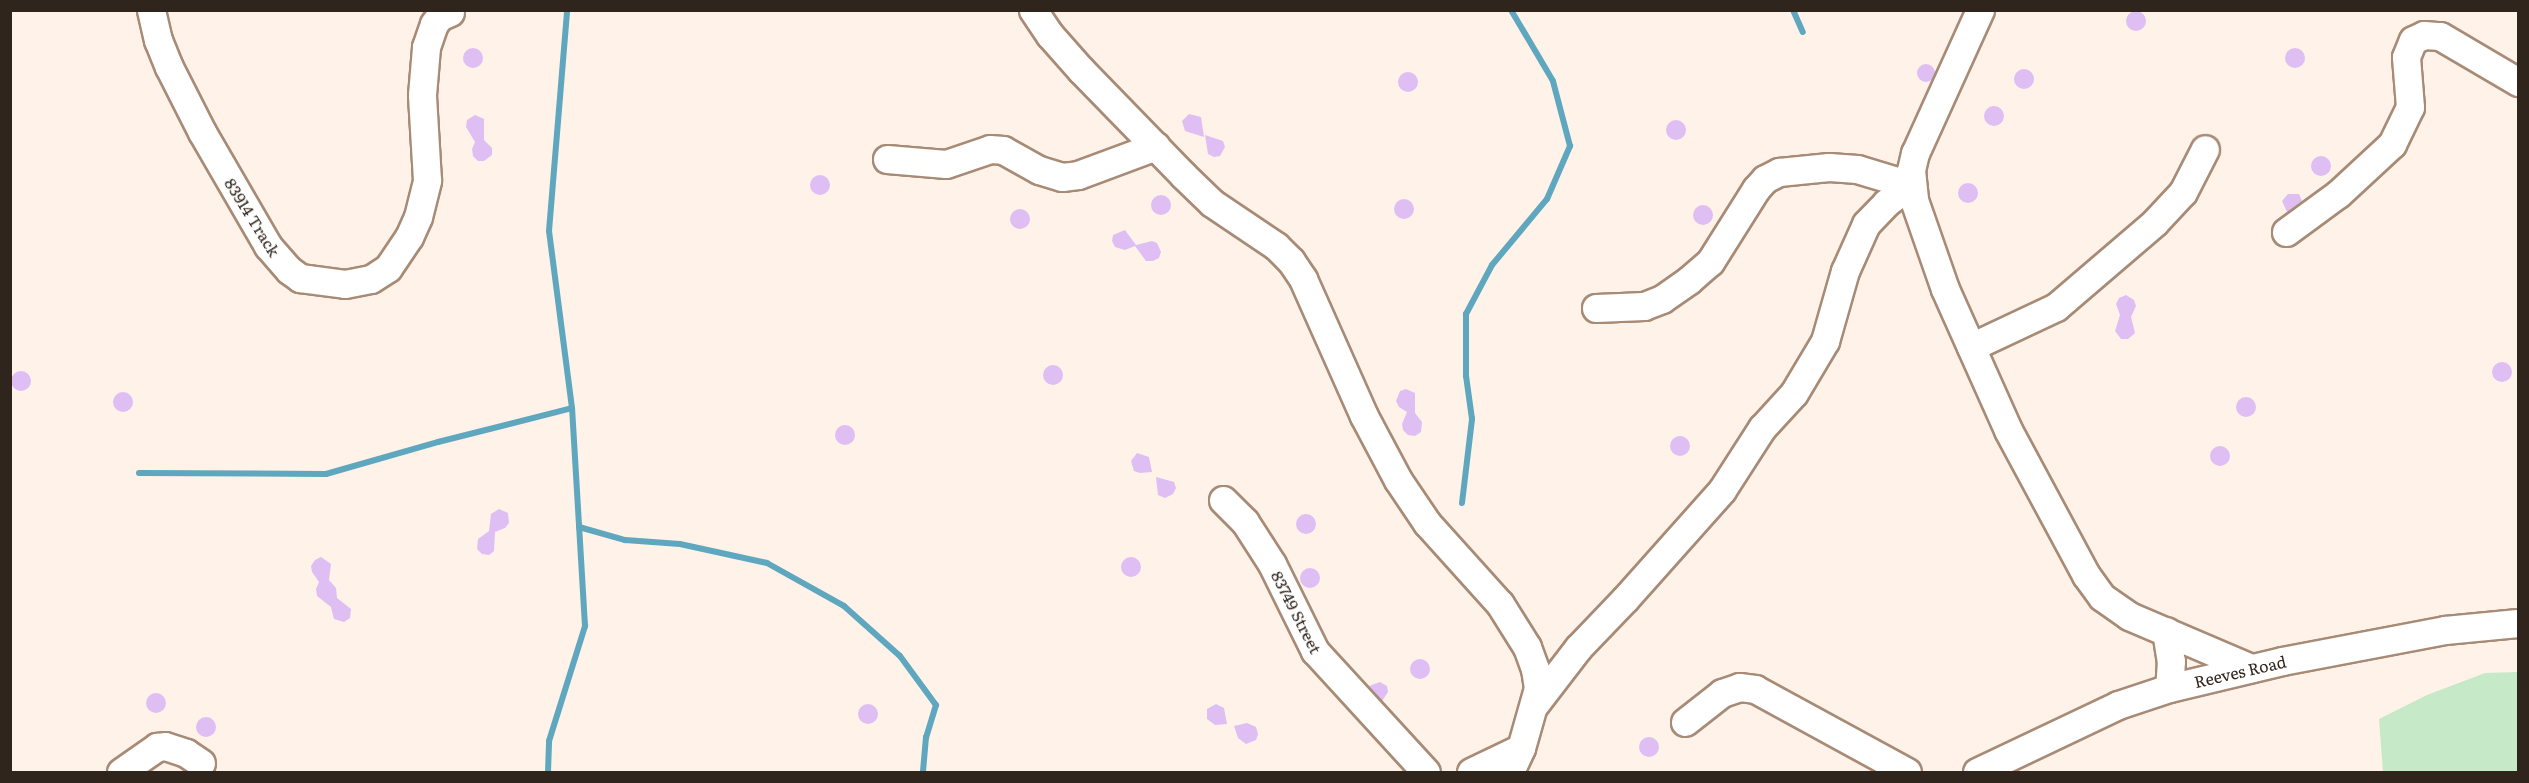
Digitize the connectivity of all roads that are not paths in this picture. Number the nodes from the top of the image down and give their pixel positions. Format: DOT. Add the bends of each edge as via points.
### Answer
graph roads {
  1 [pos="151,10"];
  2 [pos="1033,10"];
  3 [pos="1980,10"];
  4 [pos="450,12"];
  5 [pos="2518,82"];
  6 [pos="1156,146"];
  7 [pos="2205,149"];
  8 [pos="887,159"];
  9 [pos="1910,185"];
  10 [pos="2286,232"];
  11 [pos="1596,308"];
  12 [pos="1971,346"];
  13 [pos="1224,500"];
  14 [pos="2518,623"];
  15 [pos="2166,631"];
  16 [pos="2251,668"];
  17 [pos="2169,688"];
  18 [pos="1535,704"];
  19 [pos="1685,722"];
  20 [pos="1516,760"];
  21 [pos="201,763"];
  22 [pos="121,772"];
  23 [pos="1426,772"];
  24 [pos="1471,772"];
  25 [pos="1907,772"];
  26 [pos="1977,772"];
  1 -- 4 [label="street, 83914 Track" via="169,67 268,246 300,278 345,284 371,279 388,268 417,218 427,180 422,95 426,47 434,24"];
  2 -- 6 [label="street" via="1074,61"];
  3 -- 9 [label="street" via="1916,153"];
  5 -- 10 [label="street" via="2440,36 2424,35 2413,40 2406,57 2410,107 2392,144 2338,194"];
  6 -- 8 [label="street" via="1062,177 990,149 946,164"];
  6 -- 18 [label="street" via="1212,203 1257,231 1291,261 1398,480 1427,523 1517,628 1535,669"];
  7 -- 12 [label="street" via="2176,200 2056,307"];
  9 -- 11 [label="street" via="1857,169 1779,172 1756,189 1710,262 1689,280 1644,306"];
  9 -- 12 [label="street" via="1945,289"];
  9 -- 18 [label="street" via="1866,224 1845,271 1825,341 1794,393 1762,428 1722,490 1578,648"];
  12 -- 15 [label="street" via="2008,430 2086,575 2112,606"];
  13 -- 23 [label="street, 83749 Street" via="1245,522 1272,564 1315,651"];
  14 -- 16 [label="street, Reeves Road" via="2445,630"];
  15 -- 16 [label="street"];
  15 -- 17 [label="street" via="2171,662"];
  16 -- 17 [label="street, Reeves Road"];
  17 -- 26 [label="street, Reeves Road" via="2118,705"];
  18 -- 20 [label="street"];
  19 -- 25 [label="street" via="1722,693 1739,687 1755,689"];
  20 -- 24 [label="street"];
  21 -- 22 [label="street" via="165,746 157,747"];
}
